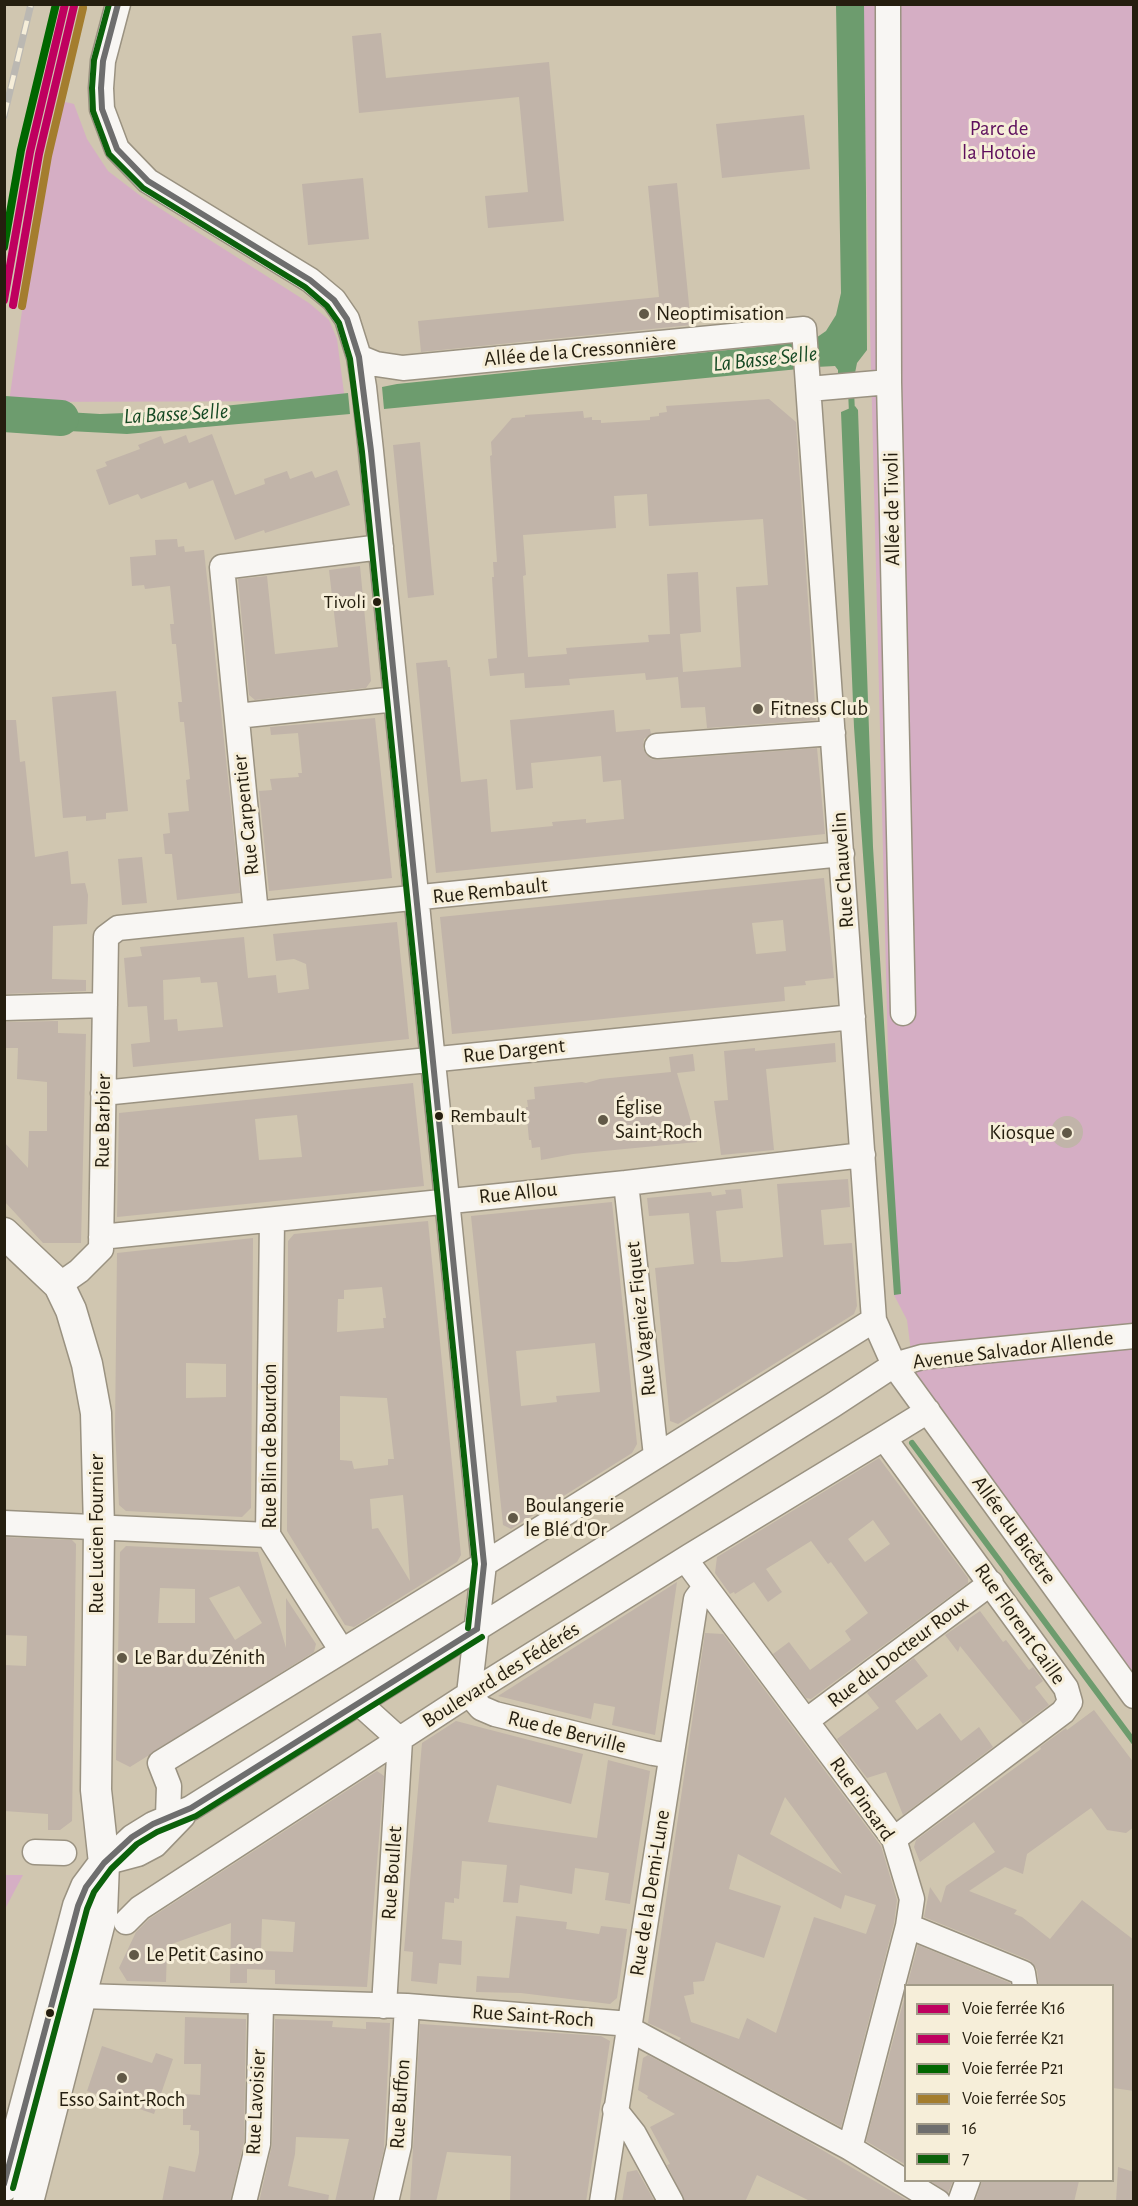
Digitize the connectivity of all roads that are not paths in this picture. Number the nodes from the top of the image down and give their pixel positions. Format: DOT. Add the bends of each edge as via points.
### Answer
graph roads {
  1 [pos="118,4"];
  2 [pos="888,4"];
  3 [pos="804,329"];
  4 [pos="359,357"];
  5 [pos="808,380"];
  6 [pos="889,382"];
  7 [pos="381,547"];
  8 [pos="396,699"];
  9 [pos="237,717"];
  10 [pos="833,733"];
  11 [pos="657,746"];
  12 [pos="842,854"];
  13 [pos="417,898"];
  14 [pos="256,914"];
  15 [pos="106,937"];
  16 [pos="105,1005"];
  17 [pos="4,1008"];
  18 [pos="903,1013"];
  19 [pos="853,1017"];
  20 [pos="433,1059"];
  21 [pos="103,1093"];
  22 [pos="863,1155"];
  23 [pos="626,1183"];
  24 [pos="447,1200"];
  25 [pos="272,1220"];
  26 [pos="4,1233"];
  27 [pos="101,1237"];
  28 [pos="58,1285"];
  29 [pos="874,1320"];
  30 [pos="1134,1336"];
  31 [pos="894,1365"];
  32 [pos="928,1412"];
  33 [pos="884,1438"];
  34 [pos="656,1456"];
  35 [pos="4,1523"];
  36 [pos="99,1528"];
  37 [pos="268,1535"];
  38 [pos="685,1559"];
  39 [pos="484,1564"];
  40 [pos="991,1583"];
  41 [pos="705,1587"];
  42 [pos="477,1629"];
  43 [pos="342,1652"];
  44 [pos="469,1694"];
  45 [pos="1134,1696"];
  46 [pos="359,1703"];
  47 [pos="806,1721"];
  48 [pos="400,1740"];
  49 [pos="671,1756"];
  50 [pos="191,1808"];
  51 [pos="168,1817"];
  52 [pos="894,1839"];
  53 [pos="35,1852"];
  54 [pos="64,1853"];
  55 [pos="104,1863"];
  56 [pos="126,1922"];
  57 [pos="909,1926"];
  58 [pos="1025,1984"];
  59 [pos="81,1996"];
  60 [pos="261,2002"];
  61 [pos="395,2006"];
  62 [pos="628,2029"];
  63 [pos="615,2110"];
  64 [pos="850,2148"];
  65 [pos="19,2155"];
  66 [pos="904,2181"];
  67 [pos="905,2182"];
  68 [pos="968,2182"];
  69 [pos="4,2186"];
  70 [pos="602,2199"];
  71 [pos="934,2200"];
  72 [pos="28,2202"];
  73 [pos="244,2202"];
  74 [pos="386,2202"];
  75 [pos="671,2202"];
  76 [pos="960,2202"];
  1 -- 4 [label="street" via="101,88 102,109 117,149 148,181 310,280 334,300 347,319"];
  2 -- 6 [label="street, Allée de Tivoli"];
  3 -- 4 [label="street, Allée de la Cressonnière" via="403,368"];
  3 -- 5 [label="street, Rue Chauvelin"];
  4 -- 7 [label="street"];
  5 -- 6 [label="street"];
  5 -- 10 [label="street, Rue Chauvelin"];
  6 -- 18 [label="street, Allée de Tivoli"];
  7 -- 8 [label="street"];
  7 -- 9 [label="street, Rue Carpentier" via="222,567"];
  8 -- 9 [label="street"];
  8 -- 13 [label="street"];
  9 -- 14 [label="street, Rue Carpentier"];
  10 -- 11 [label="street"];
  10 -- 12 [label="street, Rue Chauvelin"];
  12 -- 13 [label="street, Rue Rembault"];
  12 -- 19 [label="street, Rue Chauvelin"];
  13 -- 14 [label="street, Rue Rembault"];
  13 -- 20 [label="street"];
  14 -- 15 [label="street, Rue Rembault" via="118,928"];
  15 -- 16 [label="street, Rue Barbier"];
  16 -- 17 [label="street"];
  16 -- 21 [label="street, Rue Barbier"];
  19 -- 20 [label="street, Rue Dargent"];
  19 -- 22 [label="street, Rue Chauvelin"];
  20 -- 21 [label="street, Rue Dargent"];
  20 -- 24 [label="street"];
  21 -- 27 [label="street, Rue Barbier"];
  22 -- 23 [label="street, Rue Allou"];
  22 -- 29 [label="street, Rue Chauvelin"];
  23 -- 24 [label="street, Rue Allou"];
  23 -- 34 [label="street, Rue Vagniez Fiquet"];
  24 -- 25 [label="street, Rue Allou"];
  24 -- 39 [label="street"];
  25 -- 27 [label="street, Rue Allou"];
  25 -- 37 [label="street, Rue Blin de Bourdon"];
  26 -- 28 [label="main road, Rue Lucien Fournier"];
  27 -- 28 [label="street, Rue Barbier" via="100,1250"];
  28 -- 36 [label="main road, Rue Lucien Fournier" via="87,1364 96,1413"];
  29 -- 31 [label="street, Rue Chauvelin"];
  29 -- 34 [label="street"];
  30 -- 31 [label="street, Avenue Salvador Allende" via="941,1355"];
  31 -- 32 [label="street, Allée du Bicêtre"];
  31 -- 42 [label="street"];
  32 -- 33 [label="street"];
  32 -- 45 [label="street, Allée du Bicêtre"];
  33 -- 38 [label="street, Boulevard des Fédérés"];
  33 -- 40 [label="street, Rue Florent Caille"];
  34 -- 39 [label="street"];
  35 -- 36 [label="street"];
  36 -- 37 [label="street"];
  36 -- 55 [label="main road, Rue Lucien Fournier" via="96,1790"];
  37 -- 43 [label="street, Rue Blin de Bourdon"];
  38 -- 41 [label="street, Rue Pinsard"];
  38 -- 44 [label="street, Boulevard des Fédérés"];
  39 -- 42 [label="street"];
  39 -- 43 [label="street"];
  40 -- 47 [label="street, Rue du Docteur Roux"];
  40 -- 52 [label="street, Rue Florent Caille" via="1066,1688 1070,1702 1063,1712"];
  41 -- 47 [label="street, Rue Pinsard"];
  41 -- 49 [label="street, Rue de la Demi-Lune" via="696,1599"];
  42 -- 44 [label="street"];
  42 -- 46 [label="street"];
  43 -- 51 [label="street" via="160,1762 170,1786"];
  44 -- 48 [label="street, Boulevard des Fédérés"];
  44 -- 49 [label="street, Rue de Berville" via="481,1708 495,1714"];
  46 -- 48 [label="street"];
  46 -- 50 [label="street"];
  47 -- 52 [label="street, Rue Pinsard"];
  48 -- 56 [label="street, Boulevard des Fédérés" via="140,1908"];
  48 -- 61 [label="street, Rue Boullet"];
  49 -- 62 [label="street, Rue de la Demi-Lune"];
  50 -- 51 [label="street"];
  50 -- 55 [label="street" via="155,1845"];
  51 -- 55 [label="street" via="132,1837"];
  52 -- 57 [label="street, Rue Pinsard" via="912,1899"];
  53 -- 54 [label="street"];
  55 -- 59 [label="main road, Rue Lucien Fournier" via="102,1914"];
  55 -- 65 [label="main road" via="78,1906"];
  57 -- 58 [label="street" via="1023,1973"];
  57 -- 64 [label="street, Rue Pinsard"];
  59 -- 60 [label="street, Rue Saint-Roch"];
  59 -- 65 [label="main road, Rue Lucien Fournier"];
  60 -- 61 [label="street, Rue Saint-Roch"];
  60 -- 73 [label="street, Rue Lavoisier" via="258,2144"];
  61 -- 62 [label="street, Rue Saint-Roch" via="613,2022"];
  61 -- 74 [label="street, Rue Buffon" via="399,2146"];
  62 -- 63 [label="street, Rue de la Demi-Lune"];
  62 -- 64 [label="street, Rue Saint-Roch"];
  63 -- 70 [label="street, Rue de la Demi-Lune"];
  63 -- 75 [label="street" via="634,2134"];
  64 -- 66 [label="street, Rue Saint-Roch"];
  65 -- 69 [label="main road"];
  65 -- 72 [label="main road"];
  67 -- 71 [label="street, Rue Saint-Roch"];
  68 -- 76 [label="street"];
}
